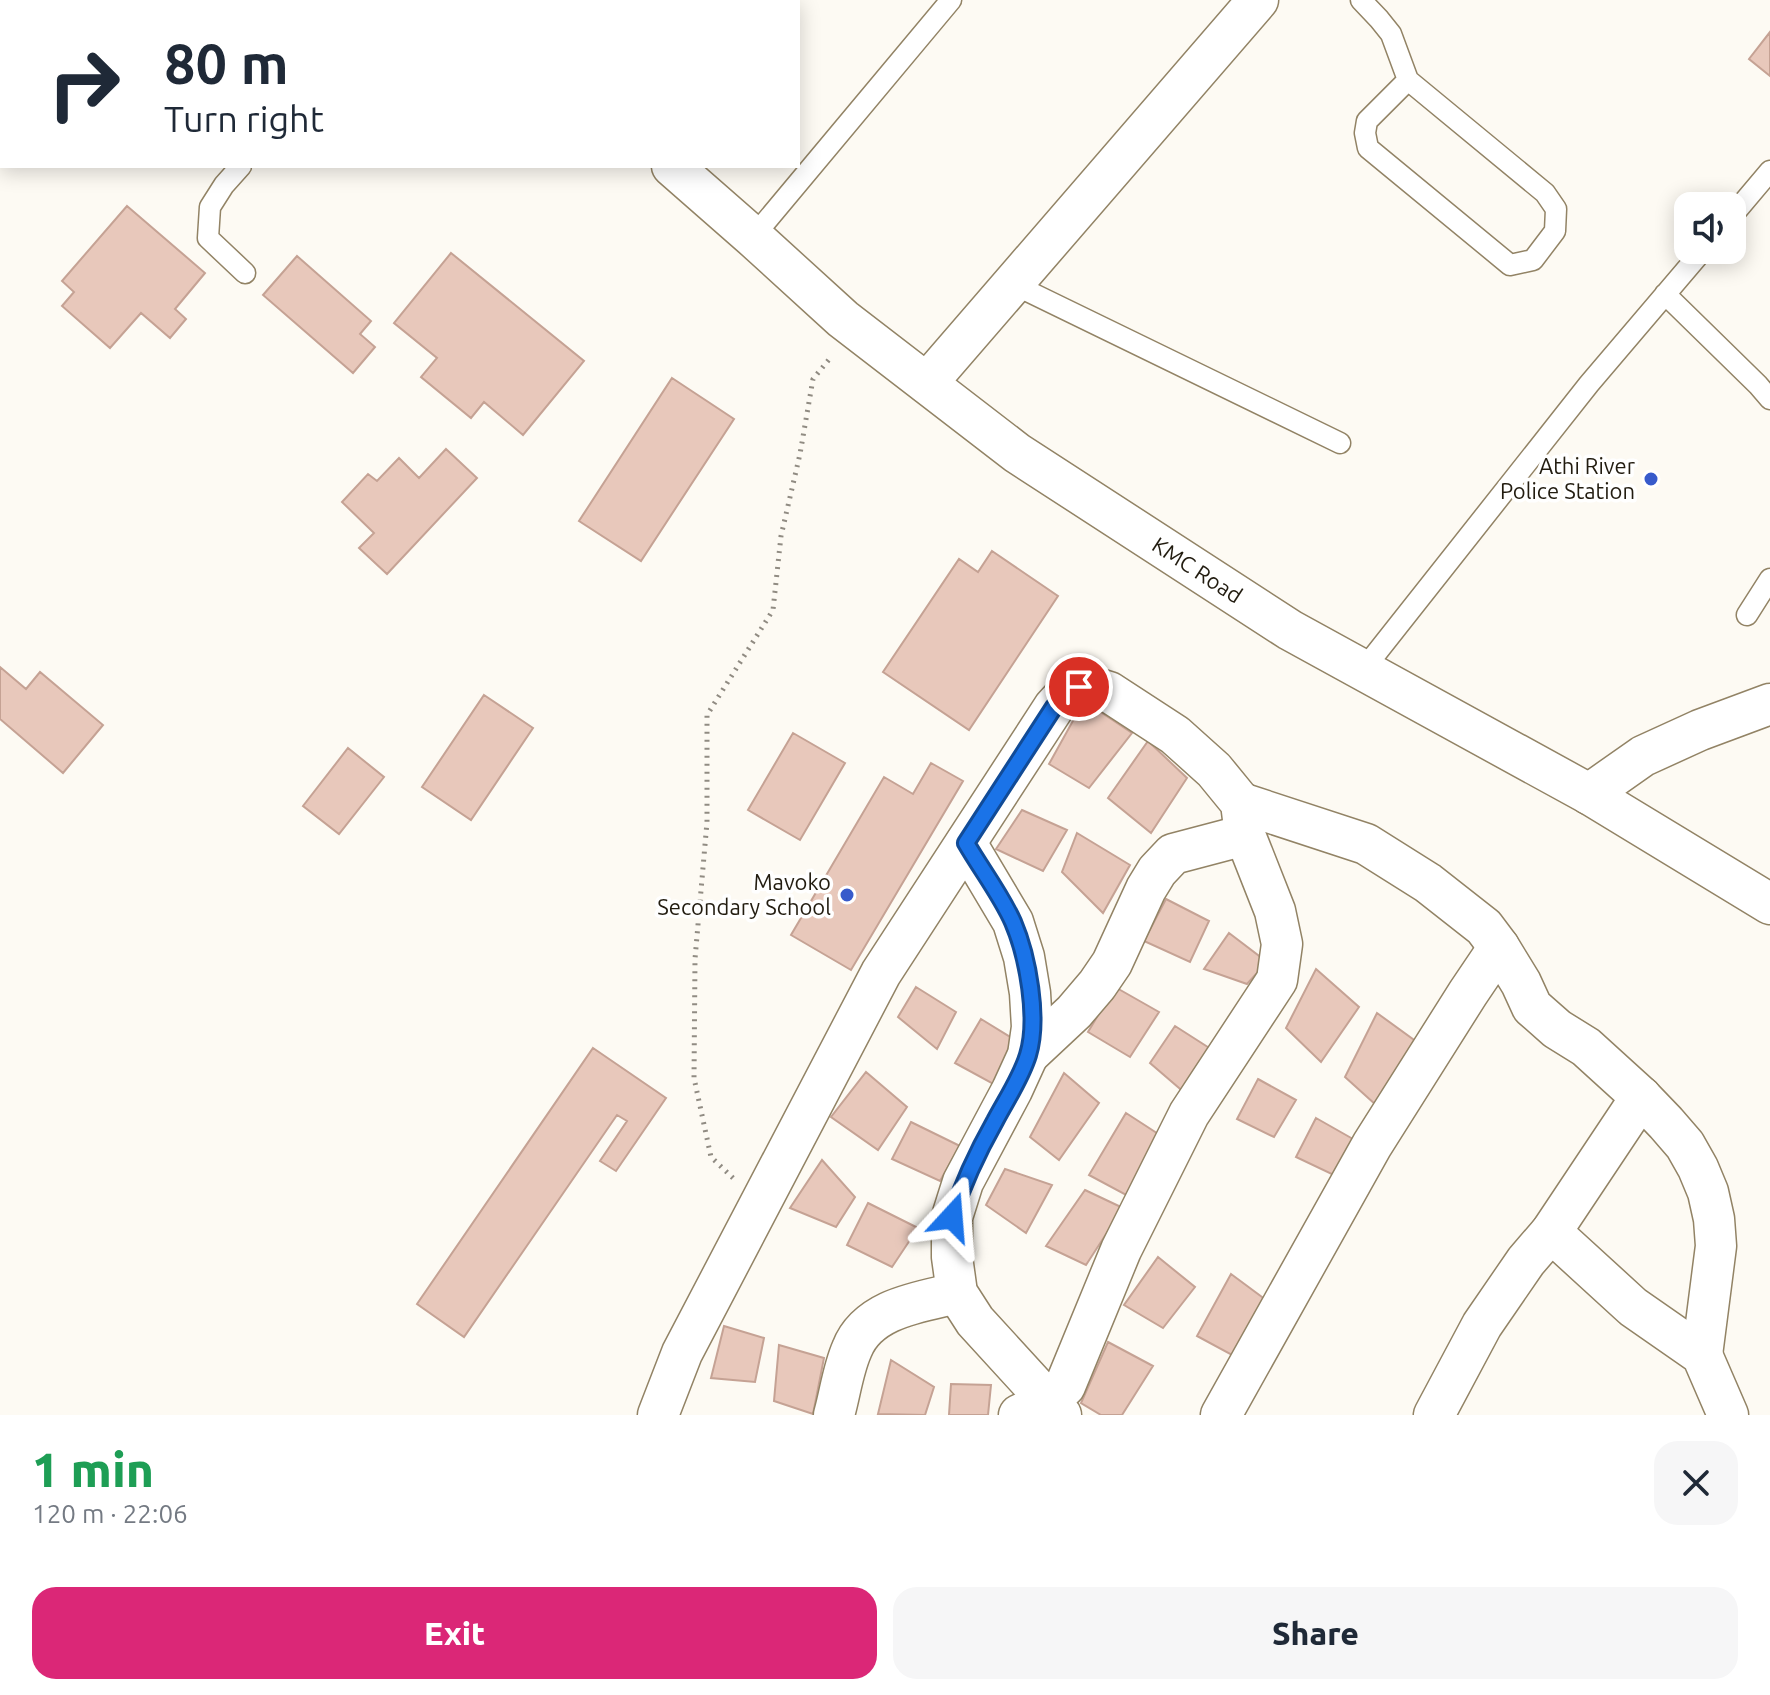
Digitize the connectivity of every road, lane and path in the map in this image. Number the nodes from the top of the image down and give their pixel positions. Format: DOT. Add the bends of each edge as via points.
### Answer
graph roads {
  1 [pos="951,0"];
  2 [pos="1258,0"];
  3 [pos="1361,0"];
  4 [pos="1408,80"];
  5 [pos="239,168"];
  6 [pos="674,168"];
  7 [pos="1770,171"];
  8 [pos="1746,199"];
  9 [pos="753,237"];
  10 [pos="1691,264"];
  11 [pos="245,273"];
  12 [pos="1013,284"];
  13 [pos="1665,294"];
  14 [pos="855,328"];
  15 [pos="927,383"];
  16 [pos="1770,399"];
  17 [pos="1340,443"];
  18 [pos="1770,579"];
  19 [pos="1747,615"];
  20 [pos="1363,670"];
  21 [pos="1770,704"];
  22 [pos="1589,794"];
  23 [pos="1243,819"];
  24 [pos="966,843"];
  25 [pos="1770,904"];
  26 [pos="1499,947"];
  27 [pos="1028,1055"];
  28 [pos="1641,1097"];
  29 [pos="760,1203"];
  30 [pos="1551,1232"];
  31 [pos="957,1293"];
  32 [pos="1702,1355"];
  33 [pos="1043,1410"];
  34 [pos="658,1415"];
  35 [pos="834,1415"];
  36 [pos="1221,1415"];
  37 [pos="1434,1415"];
  38 [pos="1728,1415"];
  1 -- 9 [label="lane"];
  2 -- 12 [label="street"];
  3 -- 4 [label="lane" via="1391,34"];
  4 -- 4 [label="lane" via="1545,193 1556,209 1555,231 1533,260 1510,265 1368,148 1367,121"];
  5 -- 11 [label="lane" via="210,207 208,238"];
  6 -- 9 [label="street, KMC Road"];
  7 -- 8 [label="lane"];
  9 -- 14 [label="street, KMC Road"];
  10 -- 13 [label="lane"];
  12 -- 15 [label="street"];
  12 -- 17 [label="lane"];
  13 -- 16 [label="lane"];
  13 -- 20 [label="lane"];
  14 -- 15 [label="street, KMC Road"];
  14 -- 29 [label="path" via="813,379 781,536 773,610 707,715 694,1078 711,1157"];
  15 -- 20 [label="street, KMC Road" via="1017,453 1290,630"];
  18 -- 19 [label="lane"];
  20 -- 22 [label="street, KMC Road"];
  21 -- 22 [label="street" via="1643,756"];
  22 -- 25 [label="street, KMC Road"];
  23 -- 24 [label="street" via="1214,770 1175,735 1109,692 1079,687 1054,707"];
  23 -- 26 [label="street" via="1366,844 1457,904"];
  23 -- 27 [label="street" via="1173,854 1157,871 1097,985"];
  23 -- 33 [label="street" via="1282,944 1277,980 1189,1114 1121,1250 1065,1386"];
  24 -- 27 [label="street" via="1013,922 1024,957 1032,1027"];
  24 -- 29 [label="street" via="881,973"];
  26 -- 28 [label="street" via="1532,1007"];
  26 -- 36 [label="street" via="1372,1145"];
  27 -- 31 [label="street" via="963,1182 952,1217"];
  28 -- 30 [label="street"];
  28 -- 32 [label="street" via="1685,1145 1708,1192 1716,1246"];
  29 -- 34 [label="street" via="682,1353"];
  30 -- 32 [label="street" via="1633,1307"];
  30 -- 37 [label="street" via="1482,1325"];
  31 -- 33 [label="street"];
  31 -- 35 [label="street" via="892,1310 865,1328 852,1347"];
  32 -- 38 [label="street"];
}
